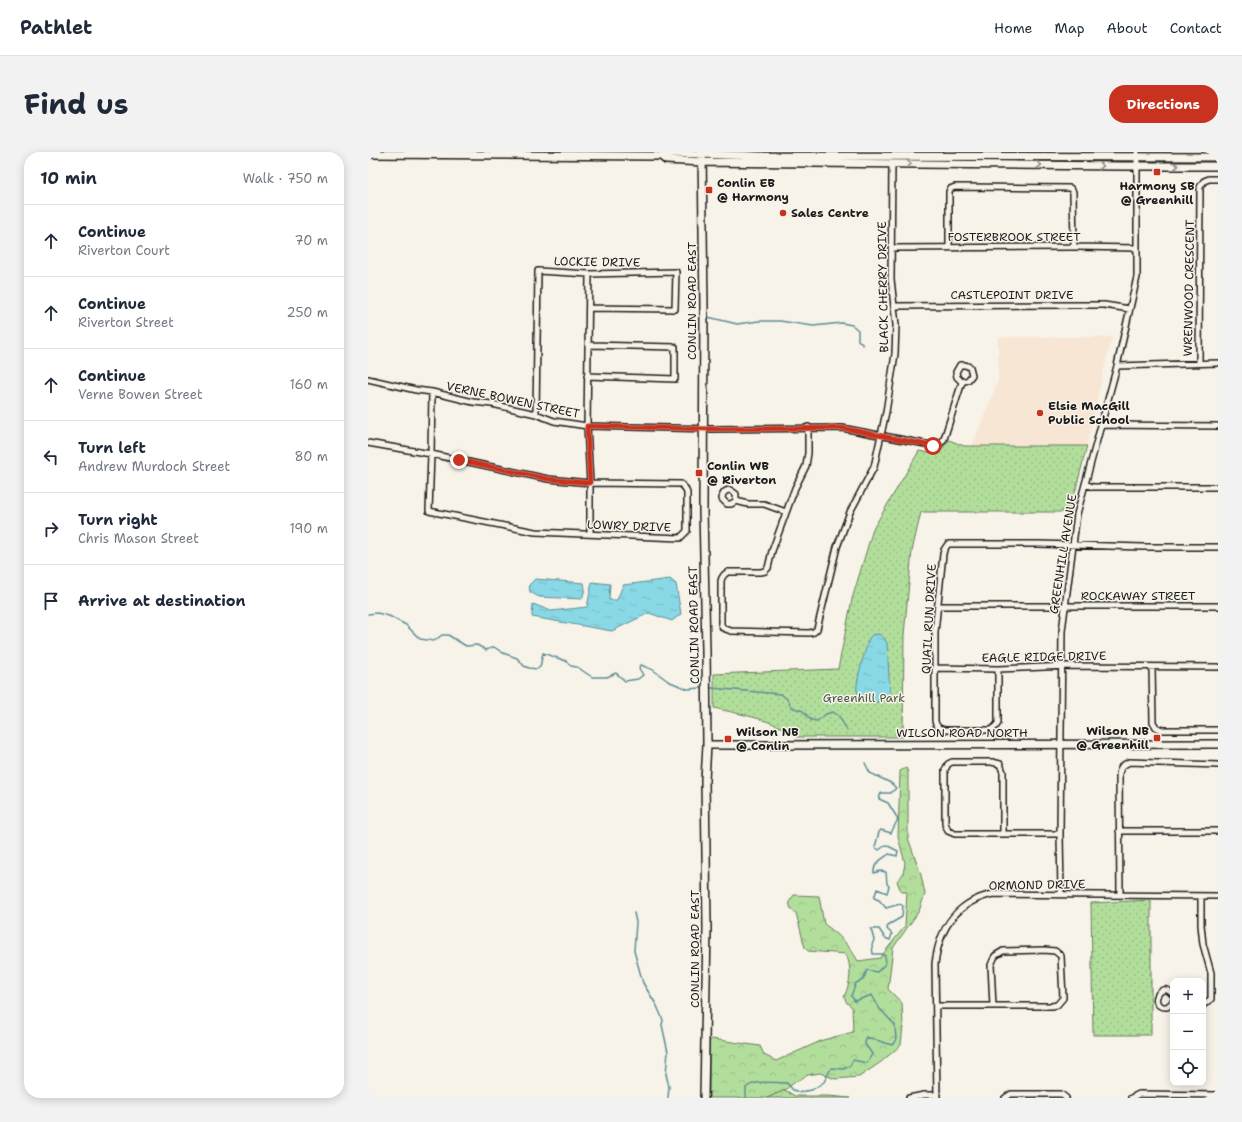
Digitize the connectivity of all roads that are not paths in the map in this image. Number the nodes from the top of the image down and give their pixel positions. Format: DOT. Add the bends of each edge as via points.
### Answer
graph roads {
  1 [pos="368,154"];
  2 [pos="1137,154"];
  3 [pos="702,156"];
  4 [pos="1218,157"];
  5 [pos="892,164"];
  6 [pos="1137,166"];
  7 [pos="1218,166"];
  8 [pos="1218,179"];
  9 [pos="949,247"];
  10 [pos="1074,247"];
  11 [pos="892,248"];
  12 [pos="1137,248"];
  13 [pos="589,274"];
  14 [pos="894,306"];
  15 [pos="589,308"];
  16 [pos="1130,309"];
  17 [pos="589,345"];
  18 [pos="1218,362"];
  19 [pos="1198,364"];
  20 [pos="1116,366"];
  21 [pos="587,376"];
  22 [pos="368,379"];
  23 [pos="962,382"];
  24 [pos="432,392"];
  25 [pos="536,414"];
  26 [pos="1101,425"];
  27 [pos="587,426"];
  28 [pos="1218,426"];
  29 [pos="808,427"];
  30 [pos="703,428"];
  31 [pos="881,435"];
  32 [pos="368,443"];
  33 [pos="431,454"];
  34 [pos="590,483"];
  35 [pos="1085,484"];
  36 [pos="1218,487"];
  37 [pos="736,501"];
  38 [pos="786,512"];
  39 [pos="590,534"];
  40 [pos="1073,545"];
  41 [pos="1218,546"];
  42 [pos="938,606"];
  43 [pos="1065,606"];
  44 [pos="1218,606"];
  45 [pos="1061,666"];
  46 [pos="1152,667"];
  47 [pos="1218,667"];
  48 [pos="935,668"];
  49 [pos="998,669"];
  50 [pos="1218,730"];
  51 [pos="1061,744"];
  52 [pos="1218,744"];
  53 [pos="707,745"];
  54 [pos="1218,764"];
  55 [pos="1119,831"];
  56 [pos="1218,831"];
  57 [pos="1002,834"];
  58 [pos="1060,834"];
  59 [pos="1061,894"];
  60 [pos="1120,894"];
  61 [pos="1201,896"];
  62 [pos="1218,896"];
  63 [pos="1170,991"];
  64 [pos="1206,1002"];
  65 [pos="1170,1005"];
  66 [pos="936,1006"];
  67 [pos="992,1006"];
  68 [pos="1218,1095"];
  69 [pos="937,1096"];
  70 [pos="704,1098"];
  71 [pos="909,1098"];
  72 [pos="1005,1098"];
  73 [pos="1066,1098"];
  74 [pos="1131,1098"];
  1 -- 3 [label="street" via="661,156 667,153"];
  2 -- 3 [label="street"];
  2 -- 4 [label="street"];
  2 -- 6 [label="street, GREENHILL AVENUE"];
  3 -- 5 [label="street"];
  3 -- 30 [label="street, CONLIN ROAD EAST"];
  5 -- 6 [label="street, one-way"];
  5 -- 11 [label="street, BLACK CHERRY DRIVE"];
  6 -- 7 [label="street, one-way"];
  6 -- 12 [label="street, GREENHILL AVENUE"];
  8 -- 19 [label="street, WRENWOOD CRESCENT" via="1204,181 1200,187"];
  9 -- 10 [label="street, FOSTERBROOK STREET"];
  9 -- 10 [label="street" via="949,192 950,188 955,186 1070,188 1073,192"];
  9 -- 11 [label="street, FOSTERBROOK STREET"];
  10 -- 12 [label="street, FOSTERBROOK STREET"];
  11 -- 14 [label="street, BLACK CHERRY DRIVE"];
  12 -- 16 [label="street, GREENHILL AVENUE" via="1137,277"];
  13 -- 15 [label="street"];
  13 -- 15 [label="street, LOCKIE DRIVE" via="676,272 675,309"];
  13 -- 25 [label="street, LOCKIE DRIVE" via="538,271"];
  14 -- 16 [label="street, CASTLEPOINT DRIVE" via="1104,305"];
  14 -- 31 [label="street, BLACK CHERRY DRIVE" via="895,354"];
  15 -- 17 [label="street"];
  16 -- 20 [label="street, GREENHILL AVENUE"];
  17 -- 21 [label="street"];
  17 -- 21 [label="street" via="675,347 675,379"];
  18 -- 19 [label="street"];
  19 -- 20 [label="street"];
  20 -- 26 [label="street, GREENHILL AVENUE"];
  21 -- 27 [label="street"];
  22 -- 24 [label="street, VERNE BOWEN STREET"];
  23 -- 31 [label="street, VERNE BOWEN STREET" via="944,439 939,445 933,446"];
  24 -- 25 [label="street, VERNE BOWEN STREET"];
  24 -- 33 [label="street"];
  25 -- 27 [label="street, VERNE BOWEN STREET" via="554,421"];
  26 -- 28 [label="street"];
  26 -- 35 [label="street, GREENHILL AVENUE"];
  27 -- 30 [label="street, VERNE BOWEN STREET"];
  27 -- 34 [label="street"];
  29 -- 30 [label="street, VERNE BOWEN STREET"];
  29 -- 31 [label="street, VERNE BOWEN STREET" via="842,428"];
  29 -- 38 [label="street, BLACK CHERRY DRIVE" via="806,466"];
  30 -- 53 [label="street, CONLIN ROAD EAST"];
  31 -- 38 [label="street, BLACK CHERRY DRIVE" via="874,466 850,512 836,547 817,629 809,633 726,630 721,624 722,577 728,572 761,572 768,568"];
  32 -- 33 [label="street"];
  33 -- 34 [label="street" via="548,479"];
  33 -- 39 [label="street, LOWRY DRIVE" via="429,510 535,532"];
  34 -- 39 [label="street"];
  34 -- 39 [label="street, LOWRY DRIVE" via="681,484 687,494 687,531 680,538"];
  35 -- 36 [label="street" via="1093,487"];
  35 -- 40 [label="street, GREENHILL AVENUE" via="1077,514"];
  37 -- 38 [label="street" via="764,504"];
  40 -- 41 [label="street, QUAIL RUN DRIVE"];
  40 -- 42 [label="street, QUAIL RUN DRIVE" via="948,544 943,554"];
  40 -- 43 [label="street, GREENHILL AVENUE"];
  42 -- 43 [label="street, ROCKAWAY STREET"];
  42 -- 48 [label="street, QUAIL RUN DRIVE"];
  43 -- 44 [label="street, ROCKAWAY STREET"];
  43 -- 45 [label="street, GREENHILL AVENUE"];
  45 -- 46 [label="street, EAGLE RIDGE DRIVE"];
  45 -- 49 [label="street, EAGLE RIDGE DRIVE"];
  45 -- 51 [label="street, GREENHILL AVENUE"];
  46 -- 47 [label="street, EAGLE RIDGE DRIVE"];
  46 -- 50 [label="street" via="1153,722 1156,727 1162,730"];
  48 -- 49 [label="street, EAGLE RIDGE DRIVE"];
  48 -- 49 [label="street, QUAIL RUN DRIVE" via="935,721 940,729 945,730 991,730 996,726"];
  51 -- 52 [label="street, WILSON ROAD NORTH"];
  51 -- 53 [label="street, WILSON ROAD NORTH"];
  51 -- 58 [label="street, GREENHILL AVENUE"];
  53 -- 70 [label="street, CONLIN ROAD EAST"];
  54 -- 55 [label="street" via="1125,764 1119,773"];
  55 -- 56 [label="street"];
  55 -- 60 [label="street"];
  57 -- 57 [label="street" via="1003,772 1000,764 948,764 944,770 945,823 948,831 955,834"];
  57 -- 58 [label="street"];
  58 -- 59 [label="street, GREENHILL AVENUE"];
  59 -- 60 [label="street, ORMOND DRIVE"];
  59 -- 66 [label="street, ORMOND DRIVE" via="993,894 982,896 960,910 951,919 939,942 935,964"];
  60 -- 61 [label="street, ORMOND DRIVE"];
  61 -- 62 [label="street, ORMOND DRIVE"];
  61 -- 64 [label="street" via="1201,925 1211,973 1212,999"];
  63 -- 65 [label="street" via="1159,992 1157,997 1162,1006"];
  66 -- 67 [label="street"];
  66 -- 69 [label="street, ORMOND DRIVE"];
  67 -- 67 [label="street" via="1057,1005 1063,998 1061,956 1055,951 1003,950 995,956 991,965"];
  68 -- 74 [label="street" via="1139,1094"];
  69 -- 71 [label="street"];
  72 -- 73 [label="street" via="1011,1094 1061,1094"];
}
